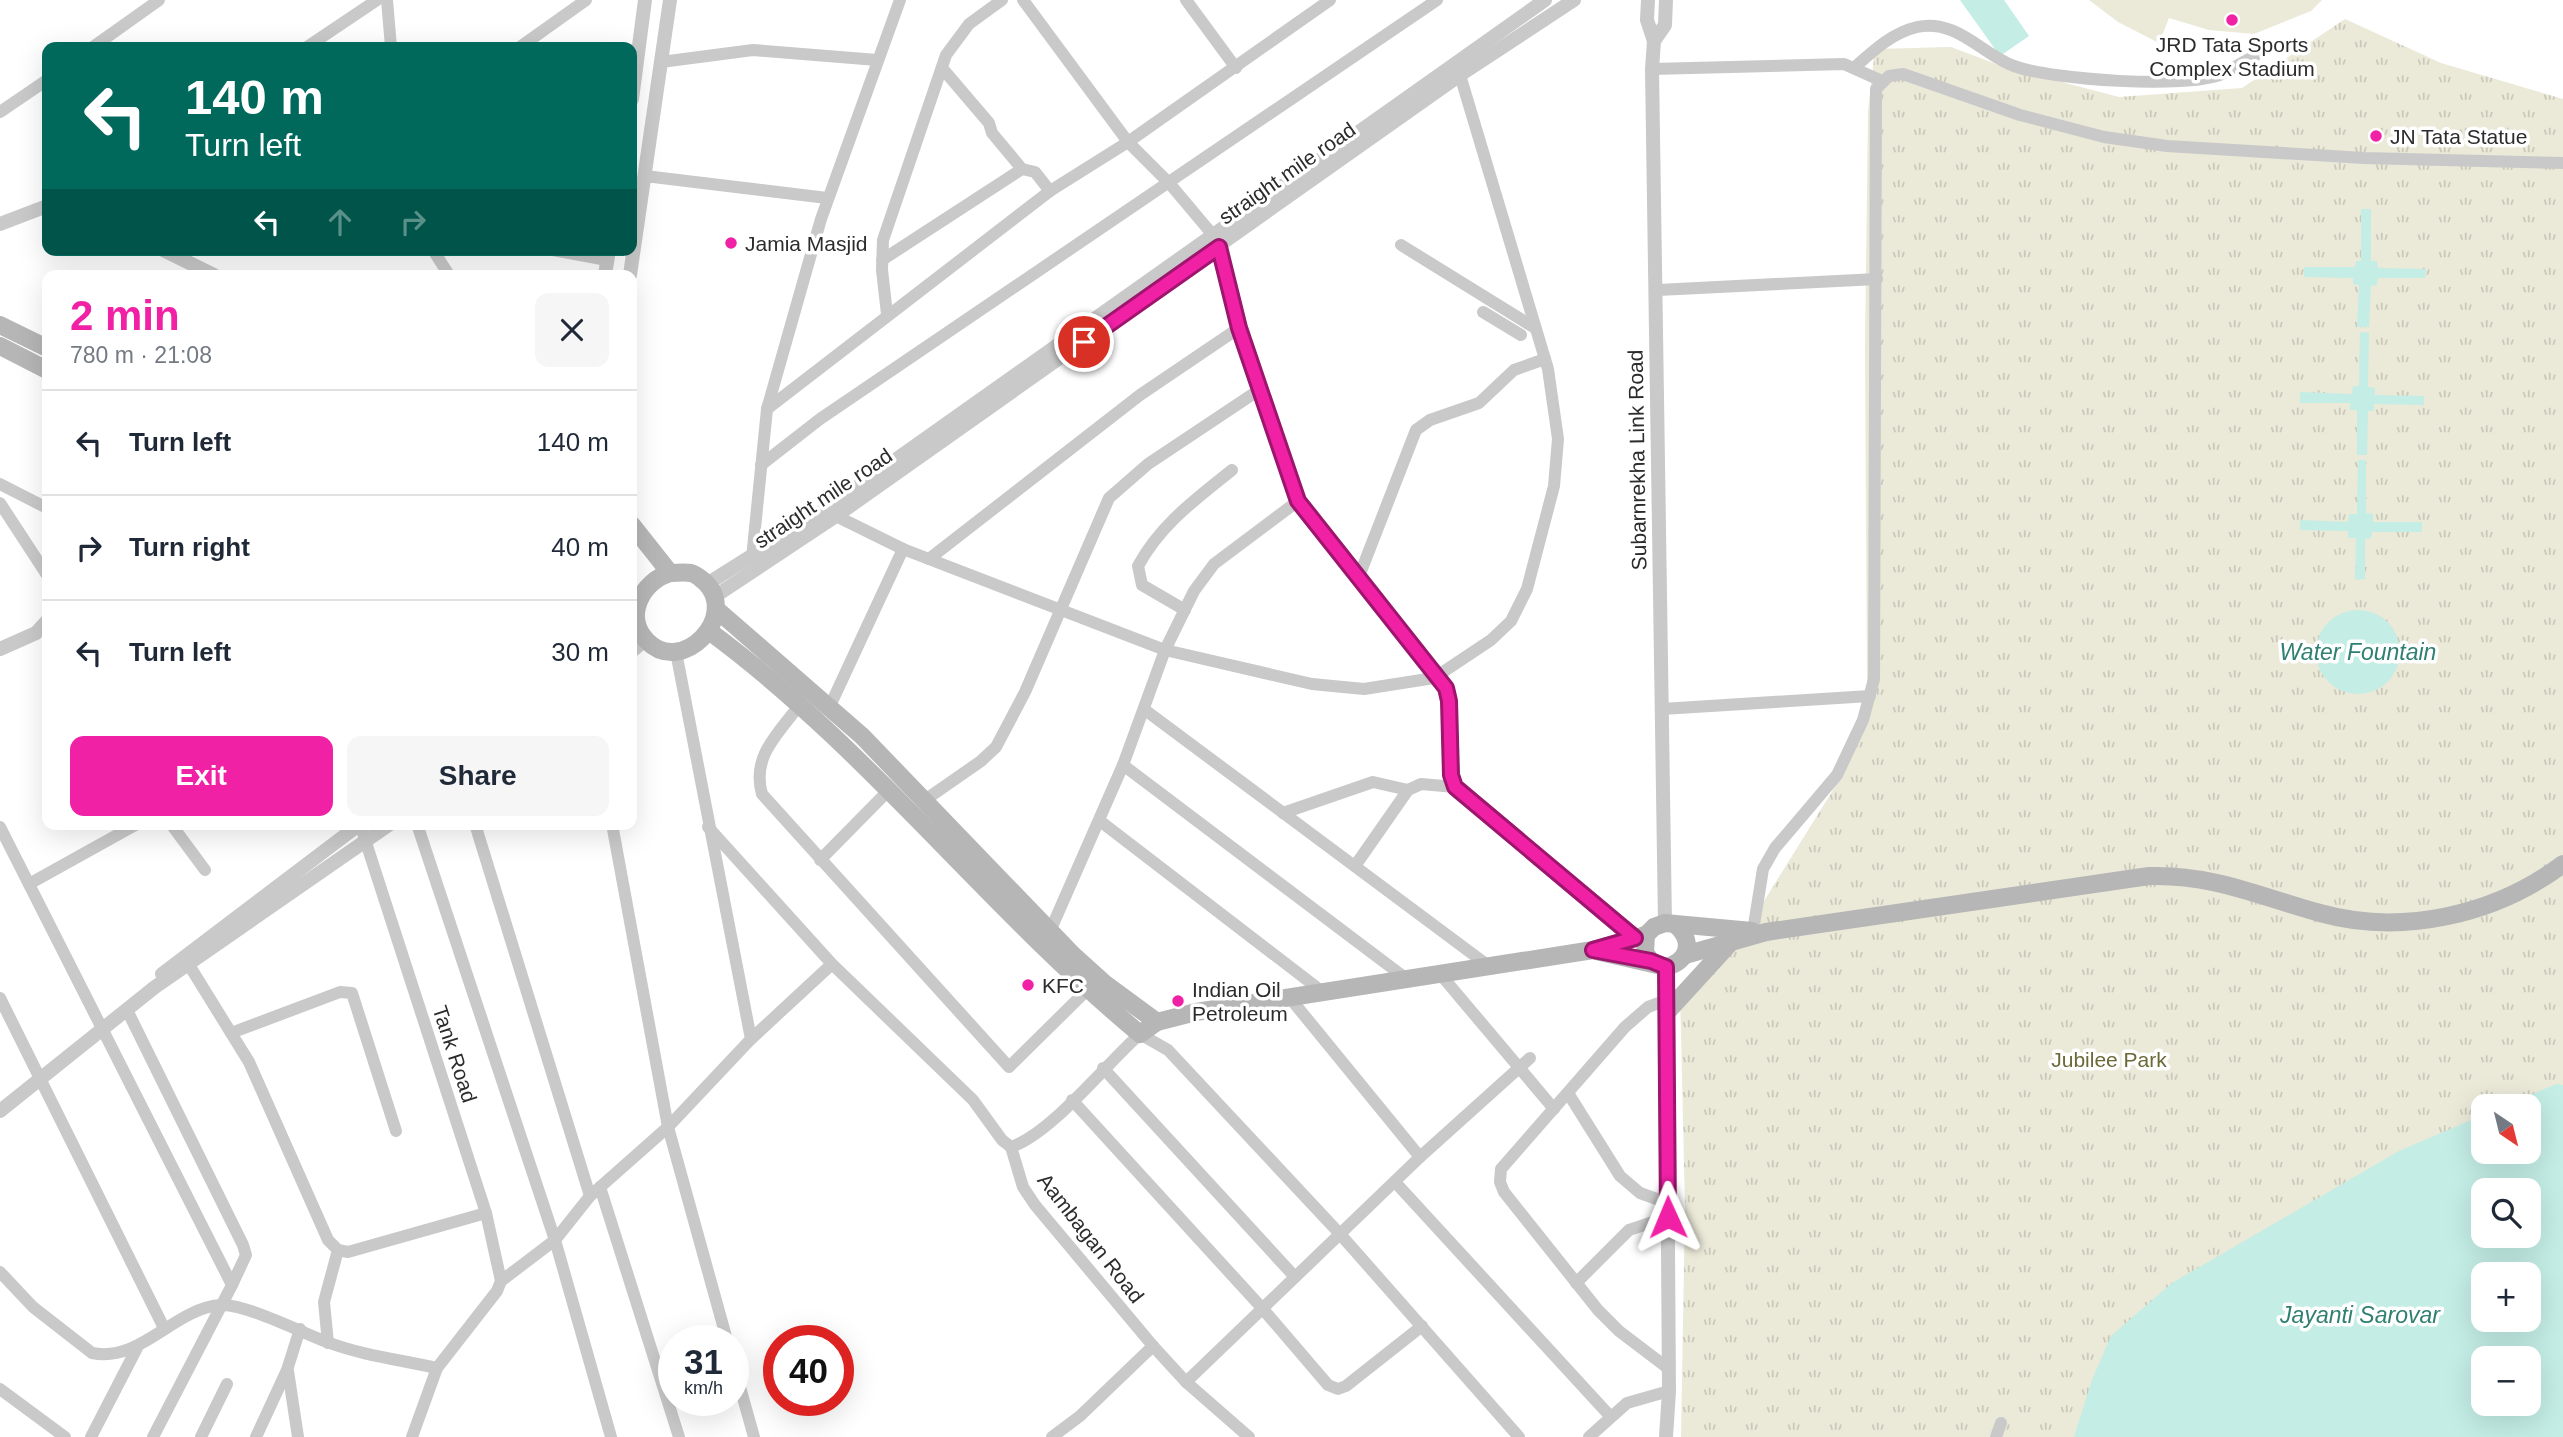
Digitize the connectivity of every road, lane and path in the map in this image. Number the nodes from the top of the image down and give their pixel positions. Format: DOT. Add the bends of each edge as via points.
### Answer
graph roads {
  1 [pos="159,0"];
  2 [pos="377,0"];
  3 [pos="387,0"];
  4 [pos="586,0"];
  5 [pos="645,0"];
  6 [pos="670,0"];
  7 [pos="901,0"];
  8 [pos="1002,0"];
  9 [pos="1023,0"];
  10 [pos="1186,0"];
  11 [pos="1330,0"];
  12 [pos="1437,0"];
  13 [pos="1545,0"];
  14 [pos="1574,0"];
  15 [pos="1648,0"];
  16 [pos="1667,0"];
  17 [pos="1654,41"];
  18 [pos="100,42"];
  19 [pos="314,42"];
  20 [pos="391,42"];
  21 [pos="527,42"];
  22 [pos="2255,56"];
  23 [pos="877,60"];
  24 [pos="637,61"];
  25 [pos="661,62"];
  26 [pos="1855,67"];
  27 [pos="942,68"];
  28 [pos="1236,68"];
  29 [pos="1652,69"];
  30 [pos="1460,75"];
  31 [pos="1882,81"];
  32 [pos="42,83"];
  33 [pos="0,112"];
  34 [pos="1128,142"];
  35 [pos="2563,163"];
  36 [pos="1022,169"];
  37 [pos="645,176"];
  38 [pos="1170,184"];
  39 [pos="1050,191"];
  40 [pos="827,198"];
  41 [pos="42,208"];
  42 [pos="0,224"];
  43 [pos="637,229"];
  44 [pos="1215,240"];
  45 [pos="1401,245"];
  46 [pos="175,256"];
  47 [pos="580,256"];
  48 [pos="882,260"];
  49 [pos="607,262"];
  50 [pos="204,270"];
  51 [pos="1877,279"];
  52 [pos="1658,290"];
  53 [pos="1483,312"];
  54 [pos="887,314"];
  55 [pos="0,325"];
  56 [pos="1239,328"];
  57 [pos="1535,328"];
  58 [pos="1521,335"];
  59 [pos="0,346"];
  60 [pos="42,346"];
  61 [pos="1545,359"];
  62 [pos="42,367"];
  63 [pos="1259,390"];
  64 [pos="767,409"];
  65 [pos="761,465"];
  66 [pos="1233,470"];
  67 [pos="0,484"];
  68 [pos="1298,501"];
  69 [pos="0,503"];
  70 [pos="42,505"];
  71 [pos="836,516"];
  72 [pos="637,531"];
  73 [pos="903,549"];
  74 [pos="752,558"];
  75 [pos="929,559"];
  76 [pos="42,567"];
  77 [pos="670,573"];
  78 [pos="1358,579"];
  79 [pos="639,582"];
  80 [pos="712,597"];
  81 [pos="1060,609"];
  82 [pos="1185,610"];
  83 [pos="637,618"];
  84 [pos="42,626"];
  85 [pos="709,631"];
  86 [pos="639,646"];
  87 [pos="0,649"];
  88 [pos="1166,650"];
  89 [pos="676,652"];
  90 [pos="1434,678"];
  91 [pos="1870,696"];
  92 [pos="801,703"];
  93 [pos="830,706"];
  94 [pos="1662,709"];
  95 [pos="1145,710"];
  96 [pos="1123,765"];
  97 [pos="1455,787"];
  98 [pos="890,789"];
  99 [pos="1408,790"];
  100 [pos="925,800"];
  101 [pos="1283,813"];
  102 [pos="1100,821"];
  103 [pos="0,827"];
  104 [pos="708,827"];
  105 [pos="126,830"];
  106 [pos="176,830"];
  107 [pos="352,830"];
  108 [pos="362,830"];
  109 [pos="382,830"];
  110 [pos="419,830"];
  111 [pos="477,830"];
  112 [pos="613,830"];
  113 [pos="366,841"];
  114 [pos="820,860"];
  115 [pos="2563,864"];
  116 [pos="1355,866"];
  117 [pos="205,870"];
  118 [pos="29,884"];
  119 [pos="1670,924"];
  120 [pos="1051,929"];
  121 [pos="1760,932"];
  122 [pos="1641,936"];
  123 [pos="1731,942"];
  124 [pos="1593,950"];
  125 [pos="1685,955"];
  126 [pos="832,964"];
  127 [pos="1658,964"];
  128 [pos="189,965"];
  129 [pos="1490,967"];
  130 [pos="1441,975"];
  131 [pos="1408,980"];
  132 [pos="155,987"];
  133 [pos="1087,990"];
  134 [pos="1324,993"];
  135 [pos="0,998"];
  136 [pos="1290,998"];
  137 [pos="1667,1006"];
  138 [pos="127,1010"];
  139 [pos="4,1017"];
  140 [pos="1157,1022"];
  141 [pos="101,1032"];
  142 [pos="232,1033"];
  143 [pos="1140,1034"];
  144 [pos="751,1039"];
  145 [pos="1168,1050"];
  146 [pos="1530,1058"];
  147 [pos="1103,1068"];
  148 [pos="1518,1070"];
  149 [pos="40,1079"];
  150 [pos="1568,1093"];
  151 [pos="1072,1100"];
  152 [pos="1554,1109"];
  153 [pos="0,1111"];
  154 [pos="668,1127"];
  155 [pos="396,1131"];
  156 [pos="1011,1147"];
  157 [pos="1420,1157"];
  158 [pos="1395,1182"];
  159 [pos="600,1187"];
  160 [pos="590,1196"];
  161 [pos="1668,1210"];
  162 [pos="486,1213"];
  163 [pos="1340,1234"];
  164 [pos="555,1240"];
  165 [pos="338,1250"];
  166 [pos="0,1272"];
  167 [pos="1295,1277"];
  168 [pos="501,1281"];
  169 [pos="1576,1283"];
  170 [pos="232,1285"];
  171 [pos="4,1290"];
  172 [pos="224,1305"];
  173 [pos="1262,1308"];
  174 [pos="723,1325"];
  175 [pos="1422,1326"];
  176 [pos="164,1328"];
  177 [pos="300,1329"];
  178 [pos="328,1343"];
  179 [pos="1153,1346"];
  180 [pos="137,1348"];
  181 [pos="437,1368"];
  182 [pos="1669,1369"];
  183 [pos="288,1370"];
  184 [pos="1186,1382"];
  185 [pos="227,1384"];
  186 [pos="0,1390"];
  187 [pos="1669,1391"];
  188 [pos="748,1416"];
  189 [pos="1610,1416"];
  190 [pos="2001,1423"];
  191 [pos="65,1437"];
  192 [pos="91,1437"];
  193 [pos="153,1437"];
  194 [pos="201,1437"];
  195 [pos="256,1437"];
  196 [pos="298,1437"];
  197 [pos="412,1437"];
  198 [pos="611,1437"];
  199 [pos="679,1437"];
  200 [pos="754,1437"];
  201 [pos="1052,1437"];
  202 [pos="1249,1437"];
  203 [pos="1519,1437"];
  204 [pos="1589,1437"];
  205 [pos="1666,1437"];
  206 [pos="1996,1437"];
  1 -- 18 [label="street"];
  2 -- 19 [label="street"];
  3 -- 20 [label="street"];
  4 -- 21 [label="street"];
  5 -- 24 [label="street"];
  6 -- 25 [label="street"];
  7 -- 23 [label="street"];
  8 -- 27 [label="street" via="956,37"];
  9 -- 34 [label="street"];
  10 -- 28 [label="street"];
  11 -- 28 [label="street"];
  12 -- 38 [label="street"];
  13 -- 44 [label="street, straight mile road"];
  14 -- 30 [label="street, straight mile road"];
  15 -- 17 [label="street" via="1647,20"];
  16 -- 17 [label="street, Subarnrekha Link Road" via="1665,25"];
  17 -- 29 [label="street, Subarnrekha Link Road"];
  22 -- 26 [label="street" via="2221,75 2163,82 2084,79 2015,67 1956,32 1919,26 1882,42"];
  23 -- 25 [label="street" via="752,50"];
  23 -- 40 [label="street"];
  25 -- 37 [label="street"];
  26 -- 29 [label="street"];
  26 -- 31 [label="street"];
  27 -- 36 [label="street"];
  27 -- 48 [label="street" via="883,240"];
  28 -- 34 [label="street"];
  29 -- 52 [label="street, Subarnrekha Link Road"];
  30 -- 44 [label="street, straight mile road"];
  30 -- 57 [label="street"];
  31 -- 35 [label="street" via="1903,74 2020,114 2105,137 2167,146 2364,159"];
  31 -- 51 [label="street" via="1877,89"];
  32 -- 33 [label="street"];
  34 -- 38 [label="street"];
  34 -- 39 [label="street"];
  36 -- 39 [label="street" via="1035,172"];
  36 -- 48 [label="street"];
  37 -- 40 [label="street"];
  37 -- 43 [label="street"];
  38 -- 44 [label="street"];
  38 -- 65 [label="street" via="820,419"];
  39 -- 54 [label="street"];
  40 -- 64 [label="street"];
  41 -- 42 [label="street"];
  44 -- 56 [label="street"];
  44 -- 71 [label="street, straight mile road"];
  44 -- 74 [label="street, straight mile road"];
  45 -- 57 [label="street"];
  46 -- 50 [label="street"];
  47 -- 49 [label="street"];
  48 -- 54 [label="street"];
  51 -- 52 [label="street"];
  51 -- 91 [label="street" via="1876,662"];
  52 -- 94 [label="street, Subarnrekha Link Road"];
  53 -- 58 [label="street"];
  54 -- 64 [label="street"];
  55 -- 60 [label="main road"];
  56 -- 63 [label="street"];
  56 -- 75 [label="street" via="1120,410"];
  57 -- 61 [label="street"];
  59 -- 62 [label="main road"];
  61 -- 78 [label="street" via="1514,370 1479,402 1416,430"];
  61 -- 90 [label="street" via="1558,463 1527,589 1511,621"];
  63 -- 68 [label="street"];
  63 -- 81 [label="street" via="1148,464 1109,498"];
  64 -- 65 [label="street"];
  65 -- 74 [label="street"];
  66 -- 82 [label="street" via="1171,519 1138,566 1143,585"];
  67 -- 70 [label="street"];
  68 -- 78 [label="street"];
  68 -- 82 [label="street" via="1214,564"];
  69 -- 76 [label="street"];
  71 -- 73 [label="street"];
  71 -- 80 [label="street, straight mile road"];
  72 -- 77 [label="main road"];
  73 -- 75 [label="street"];
  73 -- 93 [label="street"];
  74 -- 80 [label="street, straight mile road"];
  75 -- 81 [label="street"];
  77 -- 79 [label="main road"];
  77 -- 80 [label="main road" via="694,573"];
  78 -- 90 [label="street"];
  80 -- 85 [label="main road"];
  80 -- 93 [label="main road"];
  81 -- 88 [label="street"];
  81 -- 100 [label="street" via="996,747"];
  82 -- 88 [label="street"];
  83 -- 86 [label="main road"];
  84 -- 87 [label="street"];
  85 -- 89 [label="main road" via="694,647"];
  85 -- 92 [label="main road"];
  86 -- 89 [label="main road"];
  88 -- 90 [label="street" via="1335,688 1364,690"];
  88 -- 95 [label="street"];
  89 -- 104 [label="street"];
  90 -- 97 [label="street" via="1446,688 1449,701"];
  91 -- 94 [label="street"];
  91 -- 121 [label="street" via="1837,775 1774,848 1763,869"];
  92 -- 98 [label="main road"];
  92 -- 114 [label="street" via="760,759 758,780 770,806"];
  93 -- 100 [label="main road"];
  94 -- 119 [label="street, Subarnrekha Link Road"];
  95 -- 96 [label="street"];
  95 -- 101 [label="street"];
  96 -- 102 [label="street"];
  96 -- 131 [label="street"];
  97 -- 99 [label="street" via="1421,784"];
  97 -- 122 [label="street"];
  98 -- 114 [label="street"];
  98 -- 133 [label="main road"];
  99 -- 101 [label="street" via="1373,782"];
  99 -- 116 [label="street"];
  100 -- 120 [label="main road"];
  101 -- 116 [label="street"];
  102 -- 120 [label="street"];
  102 -- 134 [label="street"];
  103 -- 118 [label="street"];
  104 -- 126 [label="street"];
  104 -- 144 [label="street"];
  105 -- 118 [label="street"];
  106 -- 117 [label="street"];
  107 -- 132 [label="street" via="167,968"];
  108 -- 113 [label="street, Tank Road"];
  109 -- 113 [label="street"];
  110 -- 164 [label="street"];
  111 -- 160 [label="street"];
  112 -- 154 [label="street"];
  113 -- 128 [label="street"];
  113 -- 162 [label="street, Tank Road"];
  114 -- 133 [label="street" via="1009,1068"];
  115 -- 121 [label="main road" via="2480,910 2404,922 2360,922 2210,879 2179,875"];
  116 -- 129 [label="street"];
  118 -- 141 [label="street"];
  119 -- 121 [label="main road"];
  119 -- 122 [label="main road"];
  119 -- 125 [label="main road" via="1685,933"];
  120 -- 140 [label="main road" via="1104,983"];
  121 -- 123 [label="main road"];
  122 -- 124 [label="main road"];
  122 -- 127 [label="main road" via="1645,953"];
  123 -- 125 [label="main road"];
  123 -- 137 [label="main road"];
  124 -- 127 [label="main road"];
  124 -- 129 [label="main road"];
  125 -- 127 [label="main road" via="1677,964"];
  126 -- 144 [label="street"];
  126 -- 156 [label="street" via="973,1100"];
  127 -- 137 [label="street"];
  128 -- 132 [label="street"];
  128 -- 142 [label="street"];
  129 -- 130 [label="main road"];
  130 -- 131 [label="main road"];
  130 -- 148 [label="street"];
  131 -- 134 [label="main road"];
  132 -- 138 [label="street"];
  133 -- 143 [label="main road"];
  134 -- 136 [label="main road"];
  135 -- 139 [label="street"];
  136 -- 140 [label="main road"];
  136 -- 157 [label="street"];
  137 -- 150 [label="street" via="1636,1017"];
  137 -- 161 [label="street"];
  138 -- 141 [label="street"];
  138 -- 170 [label="street" via="243,1245 246,1255"];
  139 -- 149 [label="street"];
  140 -- 143 [label="main road"];
  140 -- 145 [label="street"];
  141 -- 149 [label="street"];
  141 -- 170 [label="street"];
  142 -- 155 [label="street" via="340,992 352,993"];
  142 -- 165 [label="street" via="328,1240"];
  143 -- 145 [label="street"];
  143 -- 147 [label="street"];
  144 -- 154 [label="street"];
  145 -- 163 [label="street"];
  146 -- 148 [label="street"];
  147 -- 151 [label="street"];
  147 -- 167 [label="street"];
  148 -- 152 [label="street"];
  148 -- 157 [label="street"];
  149 -- 153 [label="street"];
  149 -- 176 [label="street"];
  150 -- 152 [label="street"];
  150 -- 161 [label="street" via="1620,1176"];
  151 -- 156 [label="street" via="1032,1136"];
  151 -- 173 [label="street"];
  152 -- 169 [label="street" via="1502,1169 1500,1182"];
  154 -- 159 [label="street"];
  154 -- 174 [label="street"];
  156 -- 179 [label="street, Aambagan Road" via="1035,1205"];
  157 -- 158 [label="street"];
  158 -- 163 [label="street"];
  158 -- 189 [label="street"];
  159 -- 160 [label="street"];
  159 -- 199 [label="street"];
  160 -- 164 [label="street"];
  161 -- 169 [label="street" via="1629,1230"];
  161 -- 182 [label="street"];
  162 -- 165 [label="street" via="348,1252"];
  162 -- 168 [label="street, Tank Road"];
  163 -- 167 [label="street"];
  163 -- 175 [label="street"];
  164 -- 168 [label="street"];
  164 -- 198 [label="street"];
  165 -- 178 [label="street" via="324,1302"];
  166 -- 171 [label="street"];
  167 -- 173 [label="street"];
  168 -- 181 [label="street"];
  169 -- 182 [label="street" via="1619,1331"];
  170 -- 172 [label="street"];
  171 -- 180 [label="street" via="84,1349 100,1354"];
  172 -- 176 [label="street" via="208,1307"];
  172 -- 177 [label="street"];
  172 -- 193 [label="street"];
  173 -- 175 [label="street" via="1328,1385 1338,1389"];
  173 -- 184 [label="street"];
  175 -- 203 [label="street"];
  176 -- 180 [label="street"];
  177 -- 178 [label="street"];
  177 -- 183 [label="street"];
  178 -- 181 [label="street"];
  179 -- 184 [label="street, Aambagan Road"];
  179 -- 201 [label="street"];
  180 -- 192 [label="street"];
  181 -- 197 [label="street"];
  182 -- 187 [label="street"];
  183 -- 195 [label="street"];
  183 -- 196 [label="street"];
  184 -- 202 [label="street, Aambagan Road"];
  185 -- 194 [label="street"];
  186 -- 191 [label="street"];
  187 -- 189 [label="street" via="1633,1401"];
  187 -- 205 [label="street"];
  188 -- 200 [label="street"];
  189 -- 204 [label="street"];
  190 -- 206 [label="street"];
}
